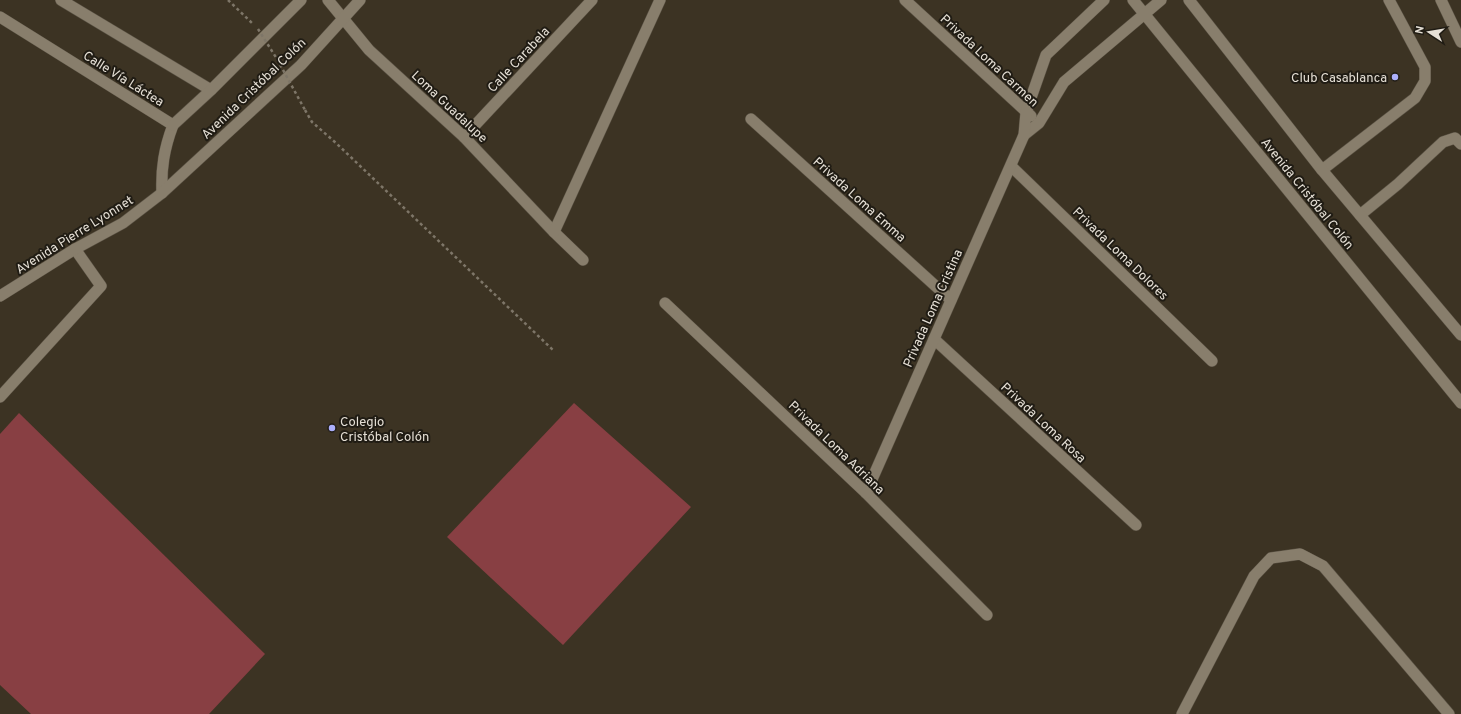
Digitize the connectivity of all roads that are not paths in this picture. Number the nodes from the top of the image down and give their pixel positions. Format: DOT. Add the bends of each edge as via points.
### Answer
graph roads {
  1 [pos="61,0"];
  2 [pos="301,0"];
  3 [pos="328,0"];
  4 [pos="360,0"];
  5 [pos="592,0"];
  6 [pos="660,0"];
  7 [pos="904,0"];
  8 [pos="1104,0"];
  9 [pos="1133,0"];
  10 [pos="1161,0"];
  11 [pos="1189,0"];
  12 [pos="1389,0"];
  13 [pos="1441,0"];
  14 [pos="1144,15"];
  15 [pos="0,17"];
  16 [pos="343,18"];
  17 [pos="1461,42"];
  18 [pos="211,90"];
  19 [pos="1026,112"];
  20 [pos="751,119"];
  21 [pos="1039,123"];
  22 [pos="173,125"];
  23 [pos="1024,135"];
  24 [pos="464,137"];
  25 [pos="1461,144"];
  26 [pos="1011,166"];
  27 [pos="1322,170"];
  28 [pos="162,193"];
  29 [pos="1360,216"];
  30 [pos="554,232"];
  31 [pos="75,249"];
  32 [pos="583,260"];
  33 [pos="0,296"];
  34 [pos="951,300"];
  35 [pos="665,303"];
  36 [pos="1461,334"];
  37 [pos="934,339"];
  38 [pos="1212,361"];
  39 [pos="0,397"];
  40 [pos="1461,404"];
  41 [pos="866,493"];
  42 [pos="1136,525"];
  43 [pos="987,615"];
  44 [pos="1182,714"];
  45 [pos="1450,714"];
  1 -- 18 [label="street"];
  2 -- 18 [label="street"];
  3 -- 16 [label="street, Loma Guadalupe"];
  4 -- 16 [label="street, Avenida Cristóbal Colón"];
  5 -- 24 [label="street, Calle Carabela"];
  6 -- 30 [label="street"];
  7 -- 19 [label="street, Privada Loma Carmen"];
  8 -- 19 [label="street, Privada Loma Cristina" via="1046,55"];
  9 -- 14 [label="street, Avenida Cristóbal Colón"];
  10 -- 14 [label="street, Privada Loma Cristina"];
  11 -- 27 [label="street, Avenida Cristóbal Colón"];
  12 -- 27 [label="street" via="1425,67 1425,81 1415,98"];
  13 -- 17 [label="street"];
  14 -- 21 [label="street, Privada Loma Cristina" via="1064,82"];
  14 -- 40 [label="street, Avenida Cristóbal Colón"];
  15 -- 22 [label="street, Calle Vía Láctea"];
  16 -- 24 [label="street, Loma Guadalupe" via="369,50"];
  16 -- 28 [label="street, Avenida Cristóbal Colón" via="301,65"];
  18 -- 22 [label="street"];
  19 -- 21 [label="street, Privada Loma Carmen"];
  19 -- 23 [label="street, Privada Loma Cristina"];
  20 -- 34 [label="street, Privada Loma Emma"];
  21 -- 23 [label="street, Privada Loma Cristina"];
  22 -- 28 [label="street" via="165,147 161,172"];
  23 -- 26 [label="street, Privada Loma Cristina"];
  24 -- 30 [label="street, Loma Guadalupe"];
  25 -- 29 [label="street" via="1455,138 1443,142"];
  26 -- 34 [label="street, Privada Loma Cristina"];
  26 -- 38 [label="street, Privada Loma Dolores"];
  27 -- 29 [label="street, Avenida Cristóbal Colón"];
  28 -- 31 [label="street, Avenida Pierre Lyonnet" via="123,223"];
  29 -- 36 [label="street, Avenida Cristóbal Colón"];
  30 -- 32 [label="street, Loma Guadalupe"];
  31 -- 33 [label="street, Avenida Pierre Lyonnet"];
  31 -- 39 [label="street" via="101,286"];
  34 -- 37 [label="street, Privada Loma Cristina"];
  35 -- 41 [label="street, Privada Loma Adriana"];
  37 -- 41 [label="street, Privada Loma Cristina"];
  37 -- 42 [label="street, Privada Loma Rosa"];
  41 -- 43 [label="street, Privada Loma Adriana"];
  44 -- 45 [label="street" via="1254,576 1271,558 1300,554 1323,566"];
}
